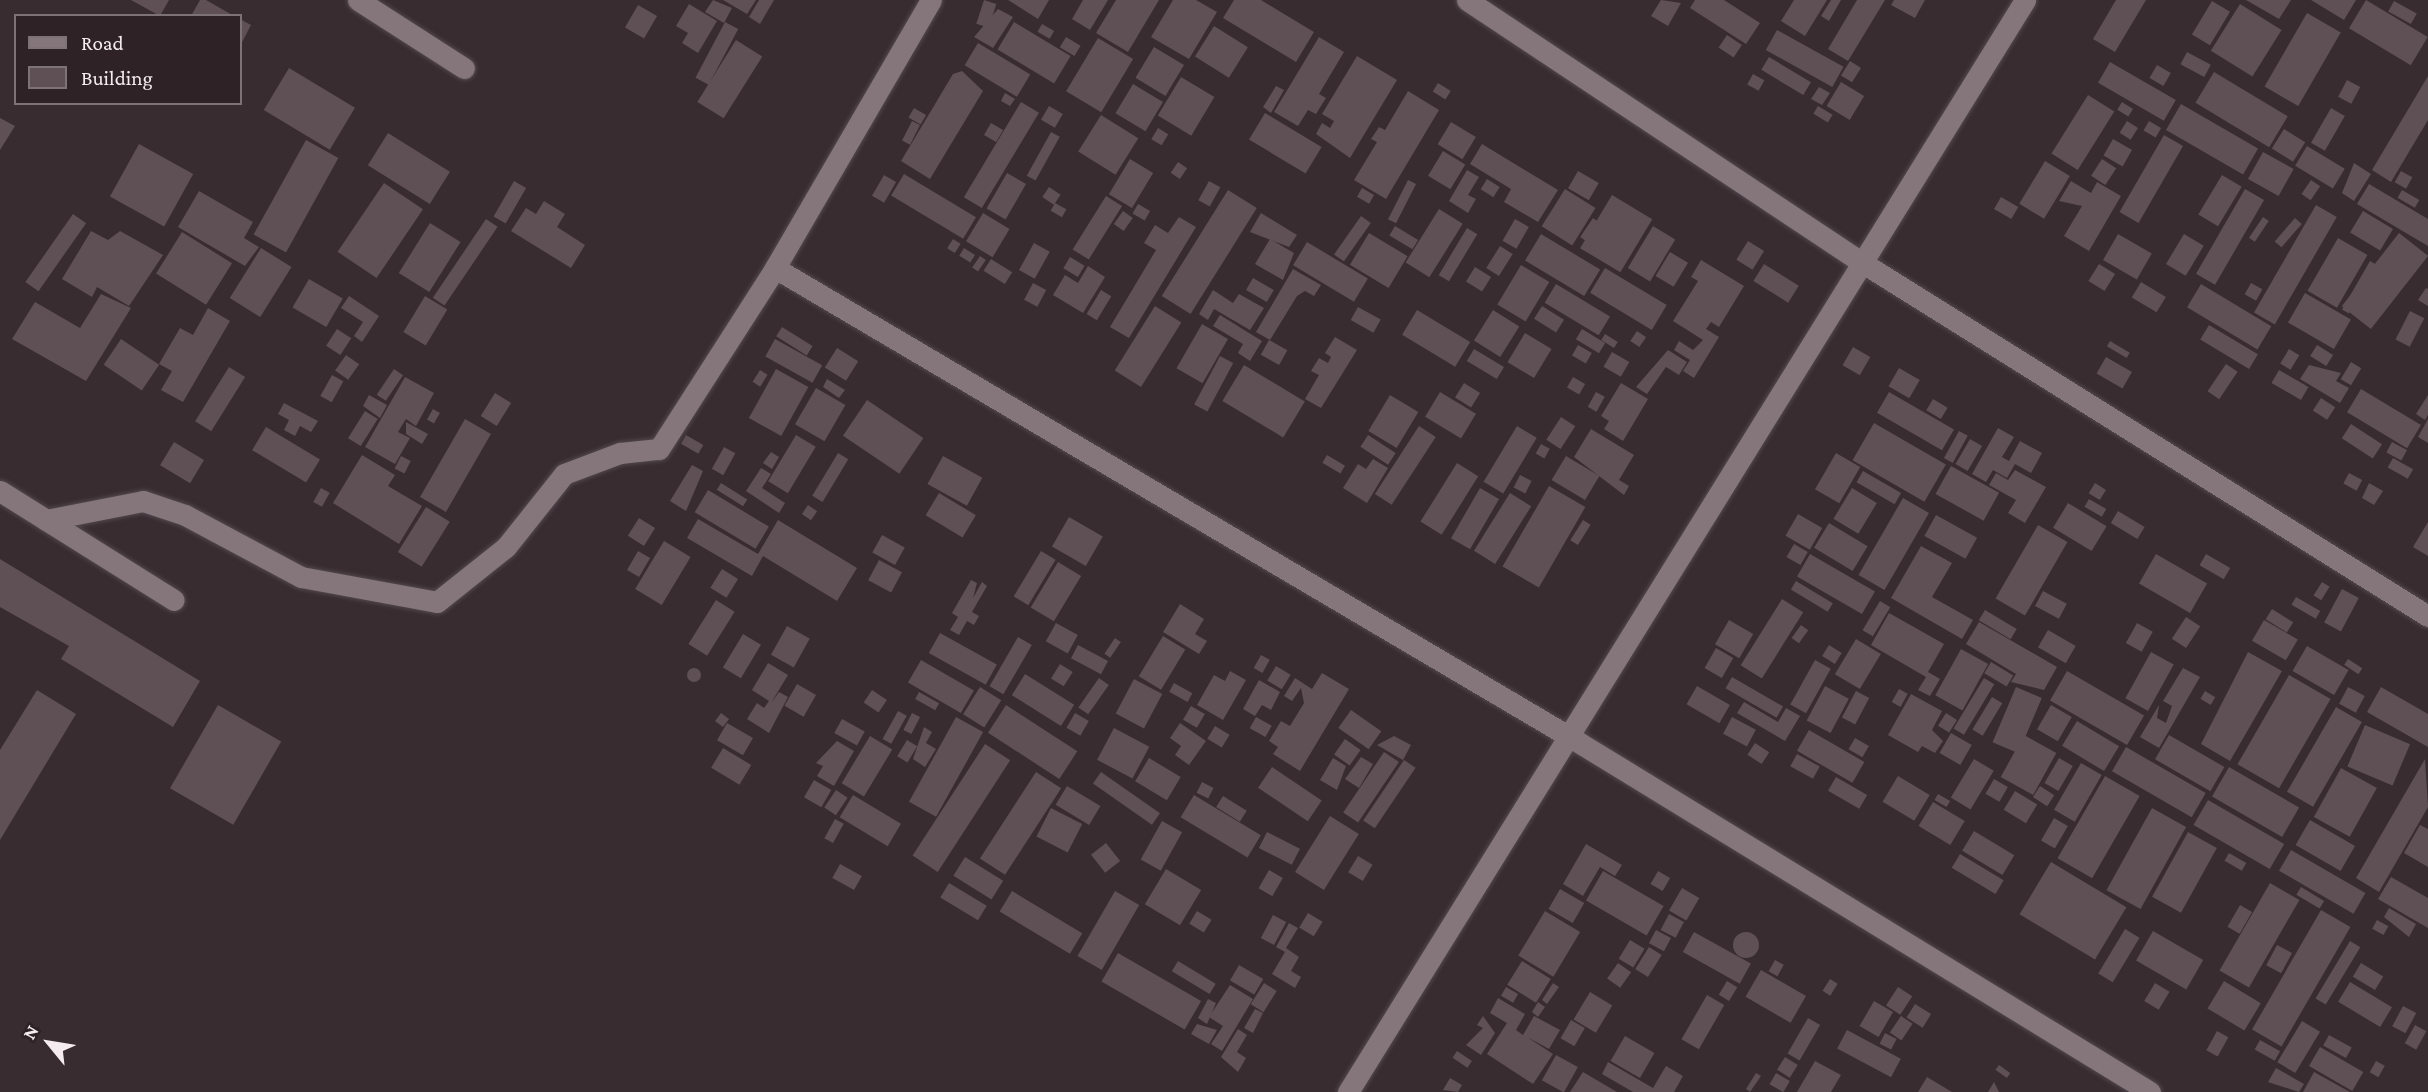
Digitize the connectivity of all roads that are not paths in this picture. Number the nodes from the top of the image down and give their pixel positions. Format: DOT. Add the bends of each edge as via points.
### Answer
graph roads {
  1 [pos="358,0"];
  2 [pos="931,0"];
  3 [pos="1467,0"];
  4 [pos="2025,0"];
  5 [pos="464,68"];
  6 [pos="1866,265"];
  7 [pos="775,268"];
  8 [pos="0,491"];
  9 [pos="46,520"];
  10 [pos="174,600"];
  11 [pos="2428,616"];
  12 [pos="1570,737"];
  13 [pos="1348,1092"];
  14 [pos="2150,1092"];
  1 -- 5 [label="street"];
  2 -- 7 [label="street"];
  3 -- 6 [label="street"];
  4 -- 6 [label="street"];
  6 -- 11 [label="street"];
  6 -- 12 [label="street"];
  7 -- 9 [label="street" via="659,450 620,453 564,474 506,547 437,602 301,578 185,515 143,501"];
  7 -- 12 [label="street"];
  8 -- 9 [label="street"];
  9 -- 10 [label="street"];
  12 -- 13 [label="street"];
  12 -- 14 [label="street"];
}
